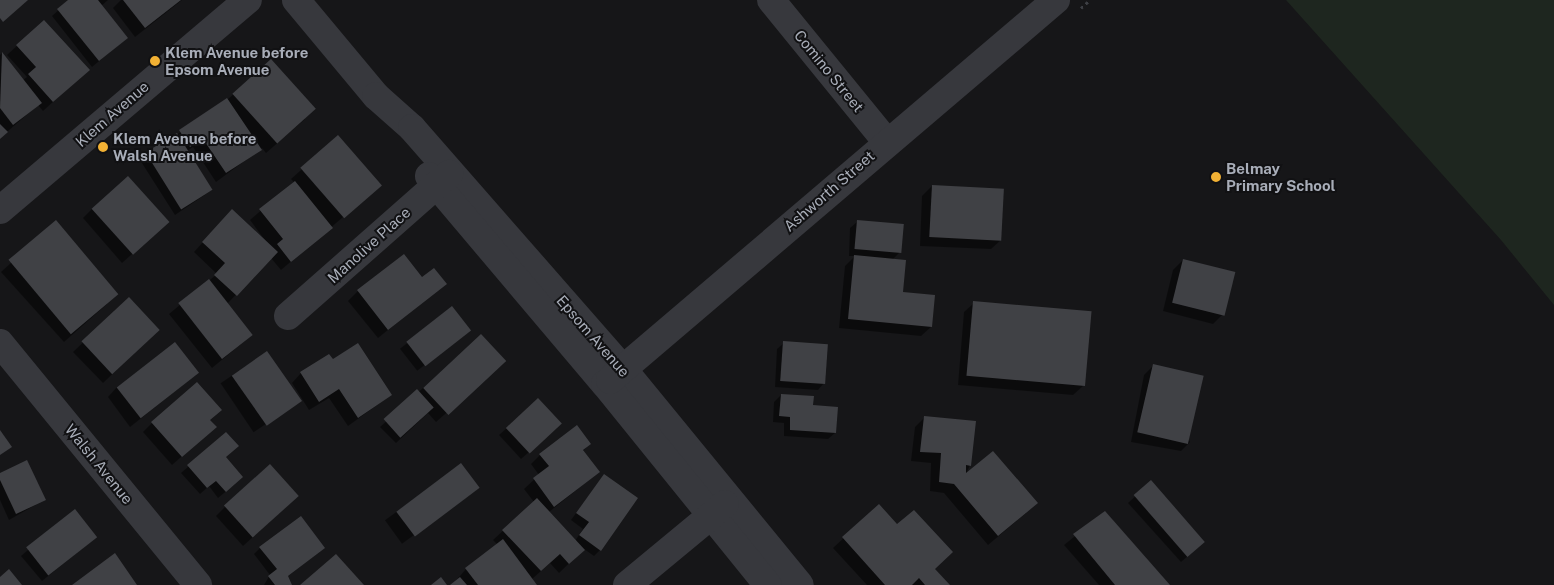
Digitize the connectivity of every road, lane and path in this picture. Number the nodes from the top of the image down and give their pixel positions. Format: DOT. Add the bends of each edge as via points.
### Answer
graph roads {
  1 [pos="248,0"];
  2 [pos="296,0"];
  3 [pos="771,0"];
  4 [pos="1056,0"];
  5 [pos="887,142"];
  6 [pos="443,179"];
  7 [pos="0,210"];
  8 [pos="288,316"];
  9 [pos="0,343"];
  10 [pos="614,377"];
  11 [pos="720,508"];
  12 [pos="198,585"];
  13 [pos="627,585"];
  14 [pos="768,585"];
  15 [pos="800,585"];
  1 -- 7 [label="street, Klem Avenue"];
  2 -- 6 [label="street, Epsom Avenue" via="376,96 393,131"];
  3 -- 5 [label="street, Comino Street"];
  4 -- 5 [label="street, Ashworth Street"];
  5 -- 10 [label="street, Ashworth Street"];
  6 -- 8 [label="street, Manolive Place"];
  6 -- 10 [label="street, Epsom Avenue"];
  9 -- 12 [label="street, Walsh Avenue"];
  10 -- 11 [label="street, Epsom Avenue"];
  11 -- 13 [label="street"];
  11 -- 14 [label="street, Epsom Avenue"];
  11 -- 15 [label="street, Epsom Avenue"];
}
